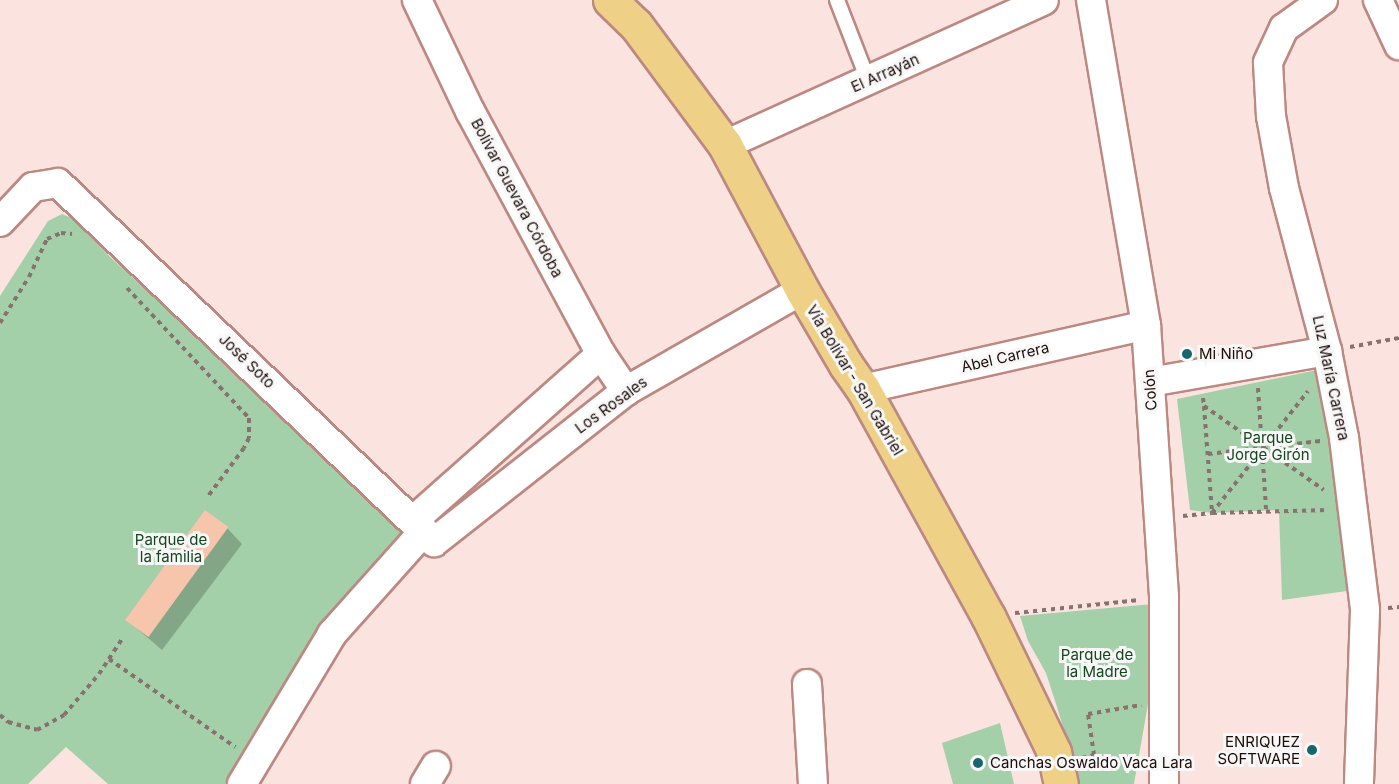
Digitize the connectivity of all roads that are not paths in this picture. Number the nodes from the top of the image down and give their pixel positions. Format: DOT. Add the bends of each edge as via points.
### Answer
graph roads {
  1 [pos="417,0"];
  2 [pos="610,0"];
  3 [pos="837,0"];
  4 [pos="1044,0"];
  5 [pos="1091,0"];
  6 [pos="1323,0"];
  7 [pos="1378,0"];
  8 [pos="1399,45"];
  9 [pos="868,80"];
  10 [pos="725,145"];
  11 [pos="0,222"];
  12 [pos="802,290"];
  13 [pos="1146,325"];
  14 [pos="601,354"];
  15 [pos="1328,358"];
  16 [pos="1150,382"];
  17 [pos="863,389"];
  18 [pos="626,391"];
  19 [pos="424,531"];
  20 [pos="807,684"];
  21 [pos="1067,772"];
  22 [pos="251,776"];
  23 [pos="813,784"];
  24 [pos="1164,784"];
  25 [pos="1359,784"];
  1 -- 14 [label="street, Bolívar Guevara Córdoba" via="470,111"];
  2 -- 10 [label="highway, Vía Bolívar - San Gabriel" via="636,25"];
  3 -- 9 [label="lane"];
  4 -- 9 [label="street, El Arrayán"];
  5 -- 13 [label="street, Colón"];
  6 -- 15 [label="street, Luz María Carrera" via="1284,28 1268,63 1271,116 1284,188"];
  7 -- 8 [label="street"];
  9 -- 10 [label="street, El Arrayán"];
  10 -- 12 [label="highway, Vía Bolívar - San Gabriel"];
  11 -- 19 [label="street, José Soto" via="33,187 58,183"];
  12 -- 17 [label="highway, Vía Bolívar - San Gabriel"];
  12 -- 18 [label="street, Los Rosales"];
  13 -- 16 [label="street, Colón"];
  13 -- 17 [label="street, Abel Carrera"];
  14 -- 18 [label="street, Bolívar Guevara Córdoba"];
  14 -- 19 [label="street"];
  15 -- 16 [label="street" via="1255,362"];
  15 -- 25 [label="street, Luz María Carrera" via="1344,438 1365,610"];
  16 -- 24 [label="street, Colón" via="1164,597"];
  17 -- 21 [label="highway, Vía Bolívar - San Gabriel" via="988,616"];
  18 -- 19 [label="street, Los Rosales"];
  19 -- 22 [label="street, Los Rosales" via="332,634"];
  20 -- 23 [label="street"];
}
